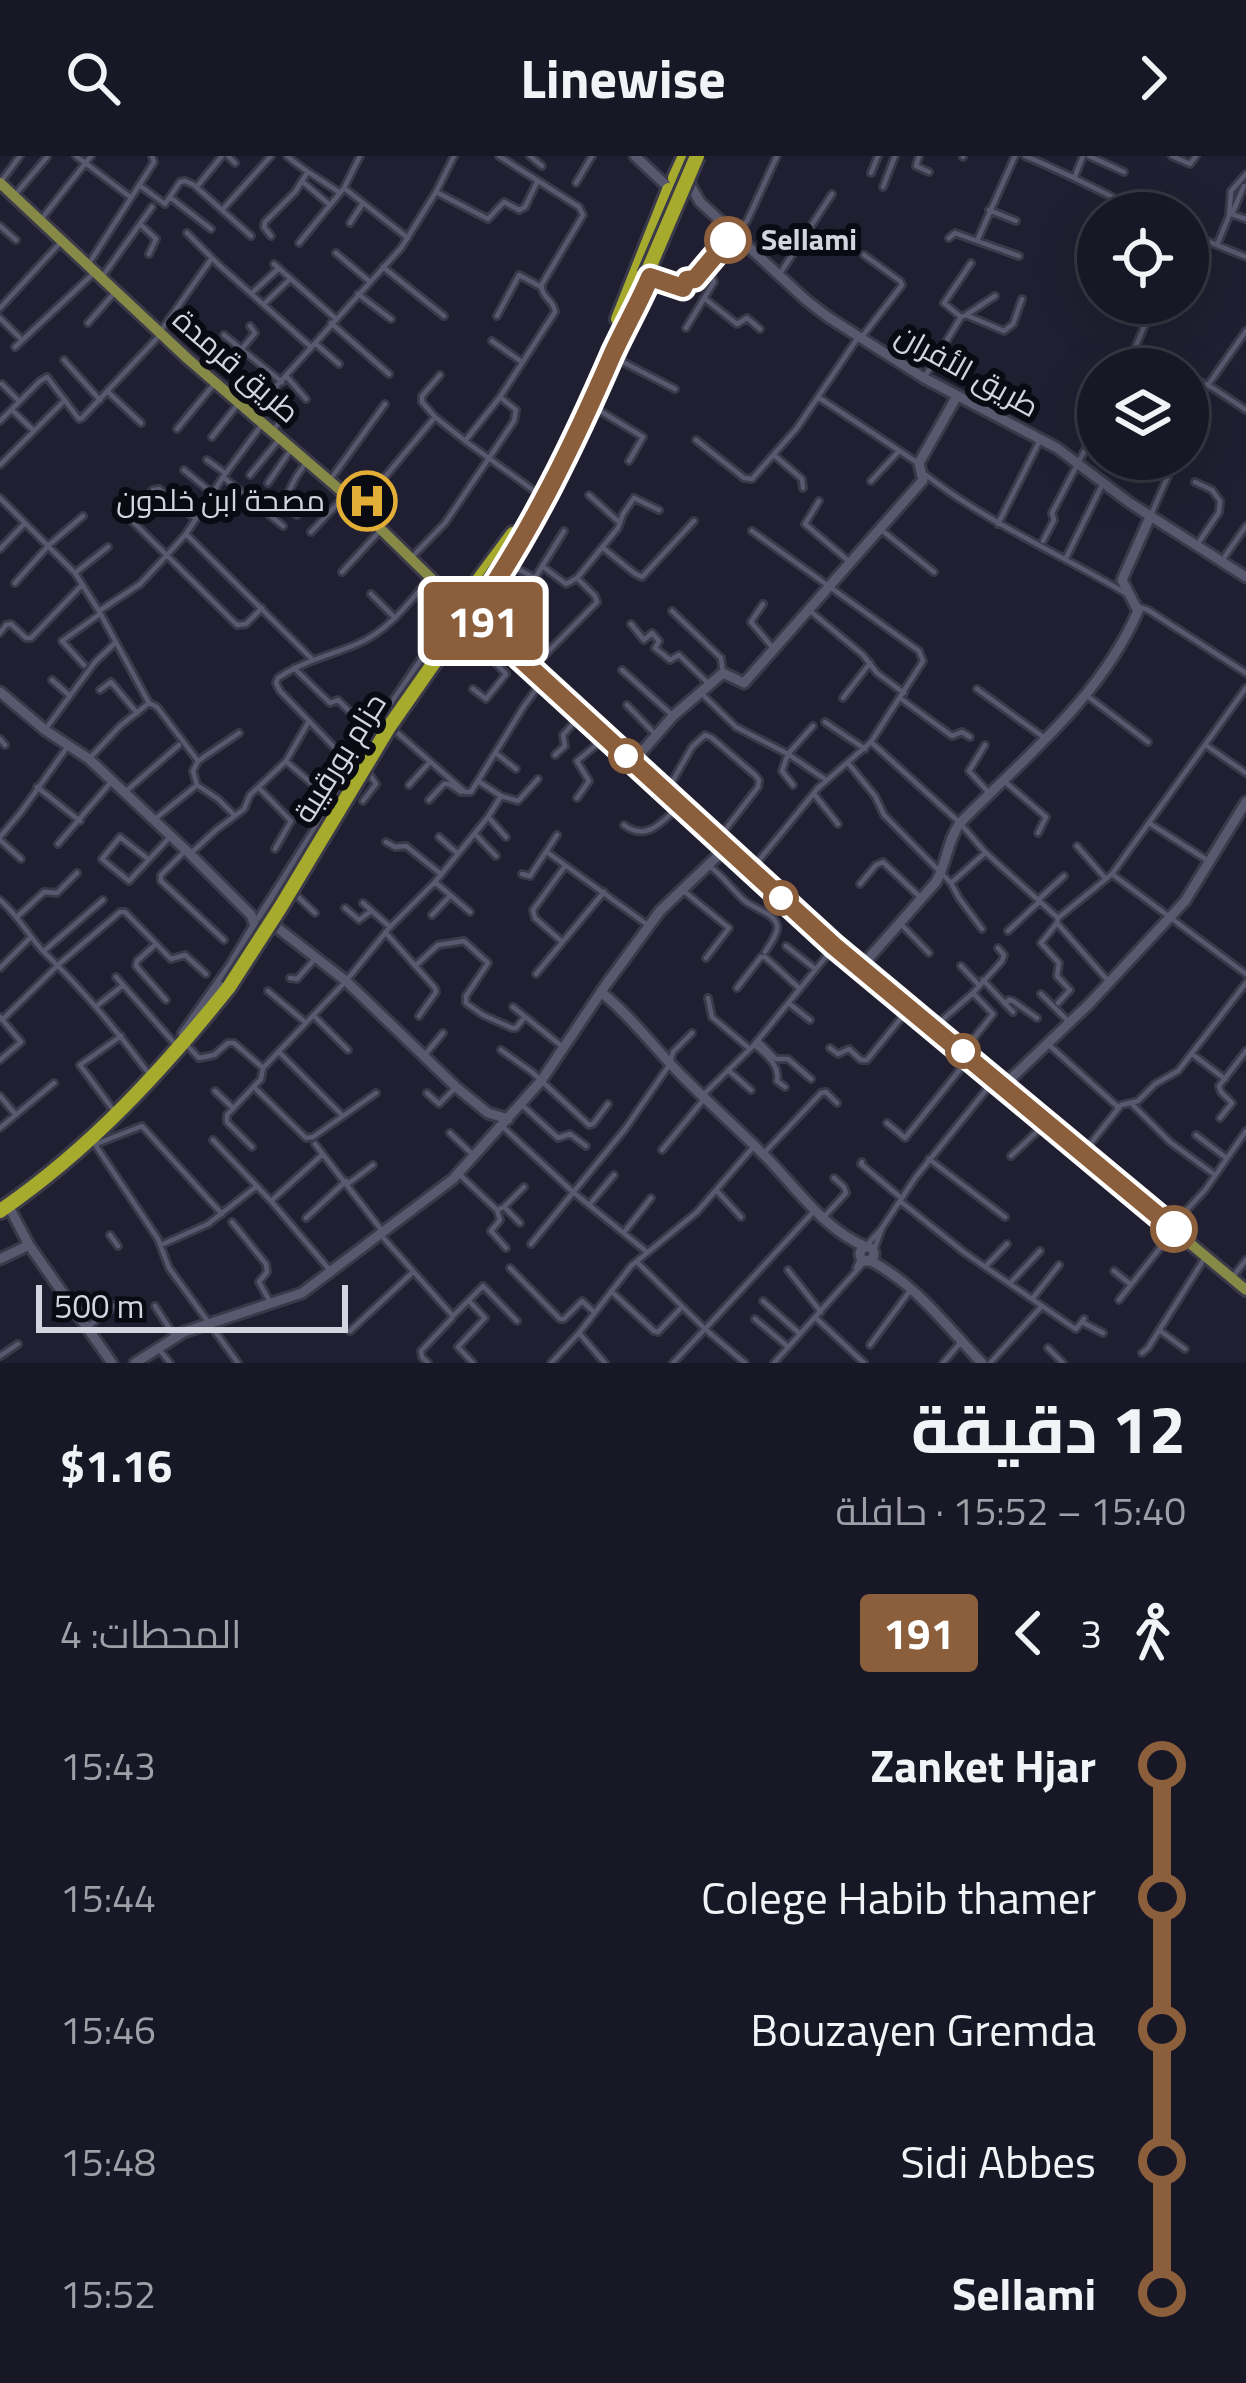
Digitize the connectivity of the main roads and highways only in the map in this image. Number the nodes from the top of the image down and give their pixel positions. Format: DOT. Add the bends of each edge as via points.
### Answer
graph roads {
  1 [pos="684,174"];
  2 [pos="0,183"];
  3 [pos="646,274"];
  4 [pos="612,351"];
  5 [pos="530,516"];
  6 [pos="509,554"];
  7 [pos="465,613"];
  8 [pos="180,1042"];
  9 [pos="2,1206"];
  10 [pos="1246,1289"];
  1 -- 3 [label="highway, bridge"];
  1 -- 3 [label="highway" via="677,215"];
  1 -- 4 [label="highway" via="627,293"];
  2 -- 7 [label="main road, طريق قرمدة"];
  3 -- 4 [label="highway, حزام بورقيبة"];
  4 -- 5 [label="highway, حزام بورقيبة"];
  4 -- 5 [label="highway, حزام بورقيبة" via="592,406"];
  5 -- 6 [label="highway, حزام بورقيبة"];
  5 -- 7 [label="highway"];
  6 -- 7 [label="highway"];
  6 -- 8 [label="highway, حزام بورقيبة, bridge" via="385,724 226,985"];
  7 -- 10 [label="main road, طريق قرمدة" via="834,946"];
  8 -- 9 [label="highway, حزام بورقيبة" via="114,1111"];
  8 -- 9 [label="highway, حزام بورقيبة" via="94,1142"];
}
